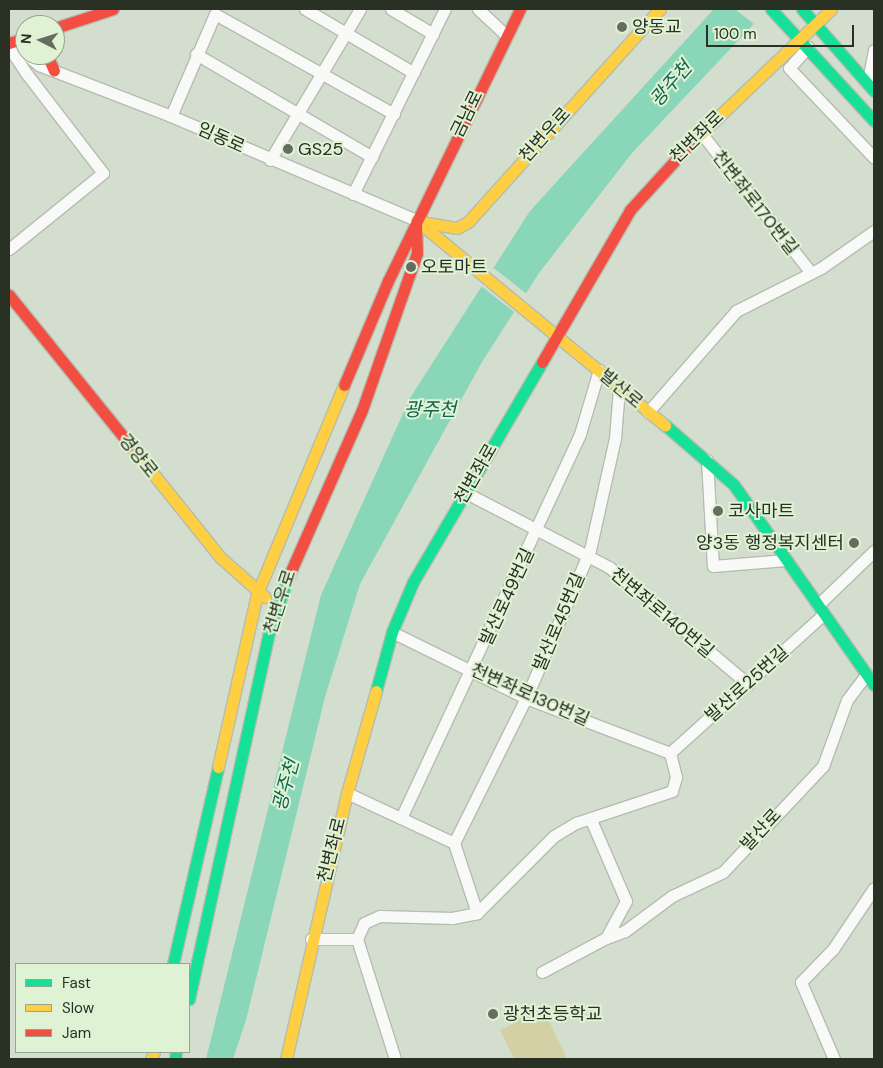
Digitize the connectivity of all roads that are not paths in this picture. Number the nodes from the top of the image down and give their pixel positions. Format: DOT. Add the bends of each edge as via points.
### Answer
graph roads {
  1 [pos="113,9"];
  2 [pos="304,9"];
  3 [pos="360,9"];
  4 [pos="391,9"];
  5 [pos="445,9"];
  6 [pos="478,9"];
  7 [pos="520,9"];
  8 [pos="660,9"];
  9 [pos="771,9"];
  10 [pos="830,9"];
  11 [pos="808,16"];
  12 [pos="65,25"];
  13 [pos="345,33"];
  14 [pos="433,34"];
  15 [pos="506,35"];
  16 [pos="803,43"];
  17 [pos="874,50"];
  18 [pos="196,54"];
  19 [pos="21,65"];
  20 [pos="44,65"];
  21 [pos="51,65"];
  22 [pos="54,71"];
  23 [pos="322,73"];
  24 [pos="414,73"];
  25 [pos="874,83"];
  26 [pos="874,91"];
  27 [pos="297,114"];
  28 [pos="394,114"];
  29 [pos="171,116"];
  30 [pos="874,121"];
  31 [pos="701,133"];
  32 [pos="372,157"];
  33 [pos="874,158"];
  34 [pos="270,160"];
  35 [pos="353,194"];
  36 [pos="416,220"];
  37 [pos="874,231"];
  38 [pos="9,249"];
  39 [pos="811,273"];
  40 [pos="9,294"];
  41 [pos="557,332"];
  42 [pos="598,370"];
  43 [pos="619,388"];
  44 [pos="648,412"];
  45 [pos="707,460"];
  46 [pos="466,493"];
  47 [pos="537,531"];
  48 [pos="874,552"];
  49 [pos="588,557"];
  50 [pos="786,560"];
  51 [pos="257,594"];
  52 [pos="279,604"];
  53 [pos="821,610"];
  54 [pos="392,632"];
  55 [pos="473,671"];
  56 [pos="866,675"];
  57 [pos="748,684"];
  58 [pos="874,685"];
  59 [pos="526,698"];
  60 [pos="670,752"];
  61 [pos="347,793"];
  62 [pos="401,818"];
  63 [pos="590,818"];
  64 [pos="454,843"];
  65 [pos="872,895"];
  66 [pos="477,913"];
  67 [pos="606,938"];
  68 [pos="311,939"];
  69 [pos="357,939"];
  70 [pos="173,963"];
  71 [pos="542,972"];
  72 [pos="190,995"];
  73 [pos="294,1031"];
  74 [pos="278,1059"];
  75 [pos="286,1059"];
  76 [pos="395,1059"];
  77 [pos="834,1059"];
  1 -- 12 [label="street"];
  2 -- 13 [label="street"];
  3 -- 13 [label="street"];
  4 -- 14 [label="street"];
  5 -- 14 [label="street"];
  6 -- 15 [label="street"];
  7 -- 15 [label="street, 금남로"];
  8 -- 36 [label="street, 천변우로" via="468,222 457,228"];
  9 -- 16 [label="street"];
  10 -- 11 [label="street, 천변좌로"];
  11 -- 16 [label="street, 천변좌로"];
  11 -- 26 [label="street"];
  13 -- 23 [label="street"];
  13 -- 24 [label="street"];
  14 -- 24 [label="street"];
  15 -- 36 [label="street, 금남로"];
  16 -- 30 [label="street"];
  16 -- 31 [label="street, 천변좌로"];
  16 -- 33 [label="street" via="789,68"];
  17 -- 25 [label="street" via="870,71"];
  18 -- 23 [label="street" via="215,14"];
  18 -- 27 [label="street"];
  18 -- 29 [label="street"];
  19 -- 38 [label="street" via="102,173"];
  20 -- 22 [label="street, 임동로"];
  21 -- 22 [label="street"];
  22 -- 29 [label="street, 임동로"];
  23 -- 27 [label="street"];
  23 -- 28 [label="street"];
  24 -- 28 [label="street"];
  27 -- 32 [label="street"];
  27 -- 34 [label="street"];
  28 -- 32 [label="street"];
  29 -- 34 [label="street, 임동로"];
  31 -- 39 [label="street, 천변좌로170번길"];
  31 -- 41 [label="street, 천변좌로" via="630,210"];
  32 -- 35 [label="street"];
  34 -- 35 [label="street, 임동로"];
  35 -- 36 [label="street, 임동로"];
  36 -- 41 [label="street, 발산로"];
  36 -- 51 [label="street, 천변우로"];
  36 -- 52 [label="street, 천변우로" via="417,253 362,410 302,538"];
  37 -- 39 [label="street"];
  39 -- 44 [label="street" via="736,310"];
  40 -- 51 [label="street, 경양로" via="220,558"];
  41 -- 42 [label="street, 발산로"];
  41 -- 46 [label="street, 천변좌로"];
  42 -- 43 [label="street, 발산로"];
  42 -- 47 [label="street, 발산로49번길" via="580,434"];
  43 -- 44 [label="street, 발산로"];
  43 -- 49 [label="street, 발산로45번길" via="608,476"];
  44 -- 45 [label="street, 발산로"];
  45 -- 50 [label="street, 발산로" via="734,485"];
  45 -- 50 [label="street" via="713,566"];
  46 -- 47 [label="street, 천변좌로140번길"];
  46 -- 54 [label="street, 천변좌로" via="413,582"];
  47 -- 49 [label="street, 천변좌로140번길"];
  47 -- 55 [label="street, 발산로49번길"];
  48 -- 53 [label="street, 발산로25번길"];
  49 -- 57 [label="street, 천변좌로140번길" via="609,568"];
  49 -- 59 [label="street, 발산로45번길"];
  50 -- 53 [label="street, 발산로"];
  51 -- 52 [label="street, 경양로"];
  51 -- 70 [label="street, 천변우로"];
  52 -- 72 [label="street, 천변우로"];
  53 -- 56 [label="street, 발산로"];
  53 -- 57 [label="street, 발산로25번길"];
  54 -- 55 [label="street, 천변좌로130번길"];
  54 -- 61 [label="street, 천변좌로"];
  55 -- 59 [label="street, 천변좌로130번길"];
  55 -- 62 [label="street, 발산로49번길"];
  56 -- 58 [label="street, 발산로"];
  56 -- 67 [label="street, 발산로" via="847,700 823,766 723,872 672,896 625,931"];
  57 -- 60 [label="street, 발산로25번길"];
  59 -- 60 [label="street, 천변좌로130번길"];
  59 -- 64 [label="street, 발산로45번길"];
  60 -- 63 [label="street" via="676,777 672,791"];
  61 -- 62 [label="street"];
  61 -- 68 [label="street, 천변좌로"];
  62 -- 64 [label="street"];
  63 -- 66 [label="street" via="548,841"];
  63 -- 67 [label="street" via="626,895"];
  64 -- 66 [label="street"];
  65 -- 77 [label="street" via="833,950 801,982"];
  66 -- 69 [label="street" via="452,918 380,916 364,923"];
  67 -- 71 [label="street, 발산로"];
  68 -- 69 [label="street"];
  68 -- 73 [label="street, 천변좌로"];
  69 -- 76 [label="street"];
  73 -- 74 [label="street, 천변좌로"];
  73 -- 75 [label="street, 천변좌로"];
}
